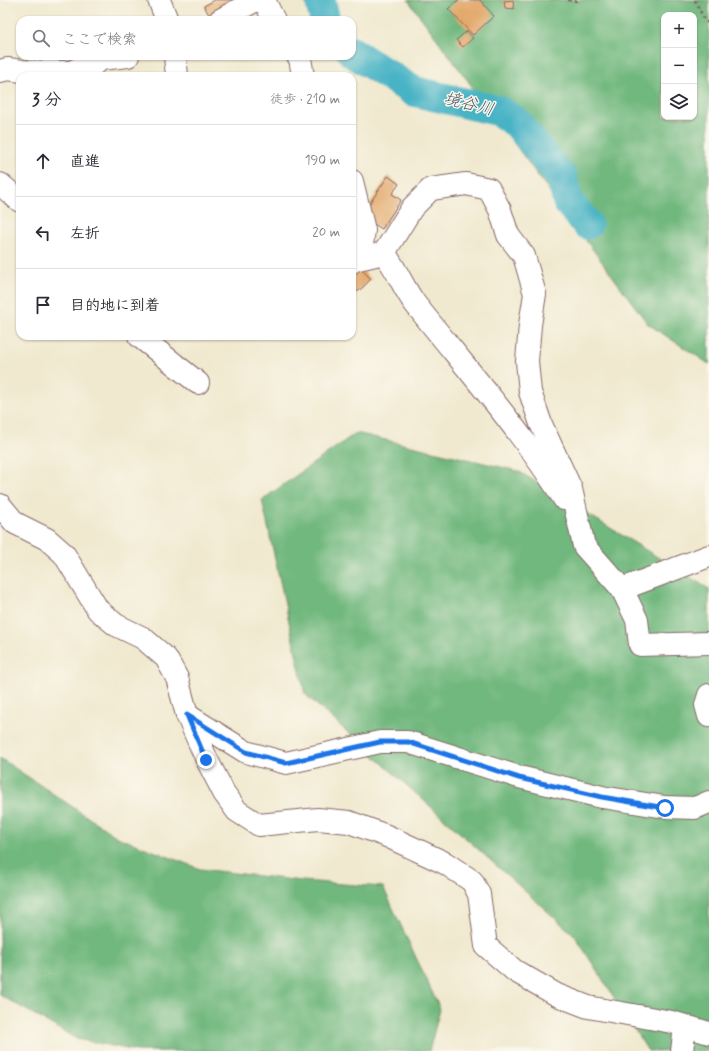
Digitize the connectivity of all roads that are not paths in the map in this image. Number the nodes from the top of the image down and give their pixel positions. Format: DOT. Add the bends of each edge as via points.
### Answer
graph roads {
  1 [pos="159,0"];
  2 [pos="256,0"];
  3 [pos="264,0"];
  4 [pos="165,16"];
  5 [pos="227,16"];
  6 [pos="272,16"];
  7 [pos="99,60"];
  8 [pos="175,60"];
  9 [pos="300,60"];
  10 [pos="0,71"];
  11 [pos="71,72"];
  12 [pos="71,72"];
  13 [pos="177,72"];
  14 [pos="302,72"];
  15 [pos="0,184"];
  16 [pos="356,197"];
  17 [pos="16,198"];
  18 [pos="384,253"];
  19 [pos="356,256"];
  20 [pos="356,260"];
  21 [pos="144,340"];
  22 [pos="198,383"];
  23 [pos="0,506"];
  24 [pos="579,522"];
  25 [pos="709,556"];
  26 [pos="622,589"];
  27 [pos="709,643"];
  28 [pos="709,695"];
  29 [pos="187,715"];
  30 [pos="709,716"];
  31 [pos="709,802"];
  32 [pos="685,1026"];
  33 [pos="709,1033"];
  34 [pos="682,1051"];
  1 -- 4 [label="street"];
  2 -- 5 [label="street"];
  3 -- 6 [label="street"];
  7 -- 11 [label="street" via="93,65 83,66"];
  8 -- 13 [label="street"];
  9 -- 14 [label="street"];
  10 -- 12 [label="street" via="8,69"];
  15 -- 17 [label="street"];
  16 -- 19 [label="street" via="364,230 362,245"];
  18 -- 20 [label="street"];
  18 -- 24 [label="street" via="415,303 471,370"];
  18 -- 24 [label="street" via="412,208 431,189 466,184 489,189 500,210 508,235 524,256 535,294 527,361 530,392 541,424 571,489"];
  21 -- 22 [label="street"];
  23 -- 29 [label="street" via="15,524 47,539 64,554 98,610 116,625 143,638 166,658 177,678"];
  24 -- 26 [label="street" via="584,546"];
  25 -- 26 [label="street"];
  26 -- 27 [label="street" via="637,620 640,645"];
  28 -- 30 [label="street" via="706,705"];
  29 -- 31 [label="street" via="246,752 286,763 380,742 408,742 519,778 602,797 665,808 695,808"];
  29 -- 32 [label="street" via="224,793 237,811 259,825 318,819 349,822 387,836 445,863 472,881 479,894 486,946 515,971 557,995 588,1007"];
  32 -- 33 [label="street"];
  32 -- 34 [label="street"];
}
